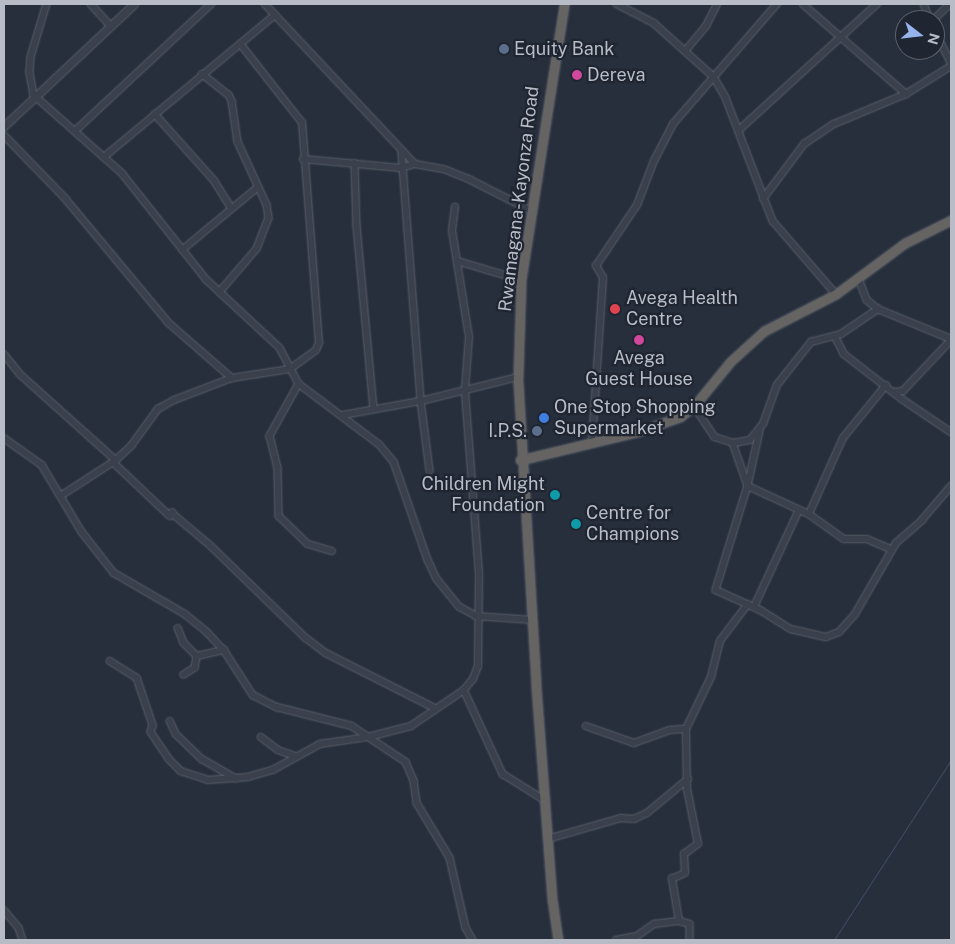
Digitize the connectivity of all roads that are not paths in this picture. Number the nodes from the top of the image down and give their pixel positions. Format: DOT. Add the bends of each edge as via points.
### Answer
graph roads {
  1 [pos="47,4"];
  2 [pos="91,4"];
  3 [pos="134,4"];
  4 [pos="211,4"];
  5 [pos="265,4"];
  6 [pos="564,4"];
  7 [pos="616,4"];
  8 [pos="717,4"];
  9 [pos="777,4"];
  10 [pos="803,4"];
  11 [pos="877,4"];
  12 [pos="627,6"];
  13 [pos="275,15"];
  14 [pos="110,25"];
  15 [pos="840,36"];
  16 [pos="240,44"];
  17 [pos="686,50"];
  18 [pos="945,52"];
  19 [pos="951,64"];
  20 [pos="202,74"];
  21 [pos="714,77"];
  22 [pos="906,94"];
  23 [pos="34,95"];
  24 [pos="155,114"];
  25 [pos="4,125"];
  26 [pos="738,130"];
  27 [pos="75,131"];
  28 [pos="4,135"];
  29 [pos="402,153"];
  30 [pos="104,157"];
  31 [pos="303,159"];
  32 [pos="355,163"];
  33 [pos="415,164"];
  34 [pos="401,168"];
  35 [pos="257,188"];
  36 [pos="763,199"];
  37 [pos="231,206"];
  38 [pos="455,207"];
  39 [pos="530,210"];
  40 [pos="951,220"];
  41 [pos="182,250"];
  42 [pos="457,261"];
  43 [pos="859,279"];
  44 [pos="521,280"];
  45 [pos="220,292"];
  46 [pos="836,294"];
  47 [pos="878,309"];
  48 [pos="835,336"];
  49 [pos="951,340"];
  50 [pos="4,354"];
  51 [pos="290,369"];
  52 [pos="518,377"];
  53 [pos="232,378"];
  54 [pos="299,384"];
  55 [pos="886,385"];
  56 [pos="466,390"];
  57 [pos="893,392"];
  58 [pos="421,401"];
  59 [pos="694,406"];
  60 [pos="374,408"];
  61 [pos="343,415"];
  62 [pos="760,428"];
  63 [pos="951,432"];
  64 [pos="4,438"];
  65 [pos="592,443"];
  66 [pos="733,443"];
  67 [pos="116,460"];
  68 [pos="520,460"];
  69 [pos="430,470"];
  70 [pos="748,486"];
  71 [pos="951,486"];
  72 [pos="62,495"];
  73 [pos="799,510"];
  74 [pos="808,514"];
  75 [pos="891,549"];
  76 [pos="332,551"];
  77 [pos="751,606"];
  78 [pos="476,616"];
  79 [pos="533,620"];
  80 [pos="178,628"];
  81 [pos="224,650"];
  82 [pos="197,656"];
  83 [pos="110,661"];
  84 [pos="184,675"];
  85 [pos="464,690"];
  86 [pos="435,708"];
  87 [pos="170,721"];
  88 [pos="586,726"];
  89 [pos="355,728"];
  90 [pos="686,729"];
  91 [pos="261,737"];
  92 [pos="368,737"];
  93 [pos="348,739"];
  94 [pos="295,756"];
  95 [pos="688,778"];
  96 [pos="236,779"];
  97 [pos="546,802"];
  98 [pos="548,840"];
  99 [pos="4,910"];
  100 [pos="679,921"];
  101 [pos="23,940"];
  102 [pos="473,940"];
  103 [pos="558,940"];
  104 [pos="616,940"];
  105 [pos="690,940"];
  1 -- 23 [label="street" via="31,57"];
  2 -- 14 [label="street"];
  3 -- 14 [label="street"];
  4 -- 27 [label="street"];
  5 -- 13 [label="street"];
  6 -- 39 [label="highway, Rwamagana-Kayonza Road"];
  7 -- 12 [label="street"];
  8 -- 17 [label="street" via="706,26"];
  9 -- 21 [label="street"];
  10 -- 15 [label="street"];
  11 -- 15 [label="street"];
  12 -- 17 [label="street" via="654,23"];
  13 -- 16 [label="street"];
  13 -- 29 [label="street"];
  14 -- 23 [label="street"];
  15 -- 22 [label="street"];
  15 -- 26 [label="street"];
  16 -- 20 [label="street"];
  16 -- 31 [label="street" via="299,116"];
  17 -- 21 [label="street"];
  18 -- 19 [label="street"];
  19 -- 22 [label="street"];
  20 -- 24 [label="street"];
  20 -- 35 [label="street" via="232,101 238,142"];
  21 -- 26 [label="street"];
  21 -- 65 [label="street" via="673,124 637,205 596,266 603,278"];
  22 -- 36 [label="street" via="834,124 804,144"];
  23 -- 25 [label="street"];
  23 -- 27 [label="street"];
  24 -- 30 [label="street"];
  24 -- 37 [label="street" via="214,180"];
  26 -- 36 [label="street"];
  27 -- 30 [label="street"];
  28 -- 53 [label="street" via="66,200 169,323"];
  29 -- 33 [label="street"];
  29 -- 34 [label="street"];
  30 -- 41 [label="street" via="146,200"];
  31 -- 32 [label="street"];
  31 -- 51 [label="street" via="319,343 311,355"];
  32 -- 34 [label="street"];
  32 -- 60 [label="street" via="357,226"];
  33 -- 34 [label="street"];
  33 -- 39 [label="street" via="444,169 469,179"];
  34 -- 58 [label="street" via="411,249"];
  35 -- 37 [label="street"];
  35 -- 45 [label="street" via="267,205 266,233 257,250"];
  36 -- 46 [label="street" via="782,234"];
  37 -- 41 [label="street"];
  38 -- 42 [label="street" via="452,221"];
  39 -- 44 [label="highway, Rwamagana-Kayonza Road"];
  40 -- 43 [label="highway" via="905,243"];
  41 -- 45 [label="street"];
  42 -- 44 [label="street"];
  42 -- 56 [label="street" via="468,337"];
  43 -- 46 [label="highway"];
  43 -- 47 [label="street" via="867,300"];
  44 -- 52 [label="highway, Rwamagana-Kayonza Road"];
  45 -- 51 [label="street" via="280,348"];
  46 -- 59 [label="highway" via="764,331 749,343"];
  47 -- 48 [label="street" via="857,326"];
  47 -- 49 [label="street"];
  48 -- 55 [label="street" via="844,354"];
  48 -- 62 [label="street" via="818,339 802,352 777,385"];
  49 -- 57 [label="street" via="903,391"];
  50 -- 67 [label="street" via="20,374"];
  51 -- 53 [label="street"];
  51 -- 54 [label="street"];
  52 -- 56 [label="street"];
  52 -- 68 [label="highway, Rwamagana-Kayonza Road"];
  53 -- 67 [label="street" via="158,409 131,446"];
  54 -- 61 [label="street"];
  54 -- 76 [label="street" via="270,436 278,468 280,516 308,544"];
  55 -- 57 [label="street"];
  55 -- 74 [label="street" via="843,438"];
  56 -- 58 [label="street"];
  56 -- 78 [label="street" via="478,574"];
  57 -- 63 [label="street"];
  58 -- 60 [label="street"];
  58 -- 69 [label="street"];
  59 -- 65 [label="highway" via="671,422"];
  59 -- 66 [label="street" via="715,437"];
  60 -- 61 [label="street"];
  61 -- 78 [label="street" via="379,444 394,462 437,579 460,607"];
  62 -- 66 [label="street" via="750,440"];
  62 -- 70 [label="street"];
  64 -- 72 [label="street" via="26,450 42,464"];
  65 -- 68 [label="highway"];
  66 -- 70 [label="street"];
  67 -- 72 [label="street"];
  67 -- 86 [label="street" via="114,463 170,516 172,513 210,545 306,638 326,653"];
  68 -- 79 [label="highway, Rwamagana-Kayonza Road"];
  70 -- 73 [label="street"];
  70 -- 77 [label="street" via="716,588"];
  71 -- 75 [label="street"];
  72 -- 81 [label="street" via="92,546 114,573 185,614"];
  73 -- 74 [label="street"];
  73 -- 77 [label="street"];
  74 -- 75 [label="street" via="844,539 867,539"];
  75 -- 77 [label="street" via="855,614 832,636 791,630"];
  77 -- 90 [label="street" via="720,641 711,676"];
  78 -- 79 [label="street"];
  78 -- 85 [label="street" via="477,672"];
  79 -- 97 [label="highway, Rwamagana-Kayonza Road"];
  80 -- 82 [label="street" via="184,643"];
  81 -- 82 [label="street"];
  81 -- 89 [label="street" via="241,680 262,702"];
  82 -- 84 [label="street" via="195,668"];
  83 -- 96 [label="street" via="136,678 153,725 151,732 181,771 208,780"];
  85 -- 86 [label="street"];
  85 -- 97 [label="street" via="502,774"];
  86 -- 92 [label="street" via="411,726"];
  87 -- 96 [label="street" via="176,734 202,759"];
  88 -- 90 [label="street" via="634,743 670,730"];
  89 -- 92 [label="street"];
  89 -- 93 [label="street"];
  90 -- 95 [label="street"];
  91 -- 94 [label="street" via="278,750"];
  92 -- 93 [label="street"];
  92 -- 102 [label="street" via="406,762 410,769 417,803 450,858 464,920"];
  93 -- 94 [label="street" via="320,744"];
  94 -- 96 [label="street" via="273,770"];
  95 -- 98 [label="street" via="647,813 634,819 621,818"];
  95 -- 100 [label="street" via="687,789 698,844 684,854 685,873 672,879"];
  97 -- 98 [label="highway, Rwamagana-Kayonza Road"];
  98 -- 103 [label="highway, Rwamagana-Kayonza Road"];
  99 -- 101 [label="street" via="19,928"];
  100 -- 104 [label="street" via="654,924 637,936"];
  100 -- 105 [label="street" via="690,924"];
}
